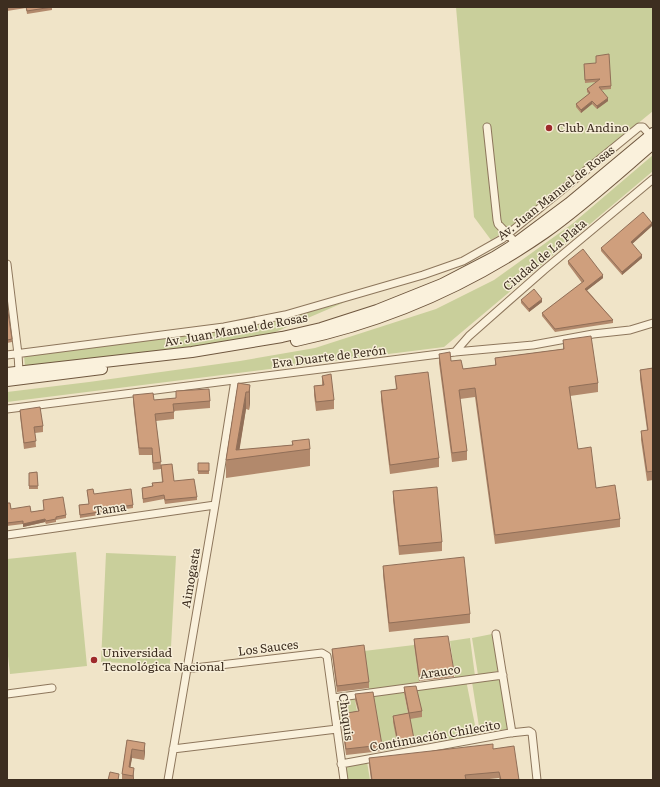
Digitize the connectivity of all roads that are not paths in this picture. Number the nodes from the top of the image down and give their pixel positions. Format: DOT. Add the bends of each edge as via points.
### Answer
graph roads {
  1 [pos="487,127"];
  2 [pos="652,137"];
  3 [pos="653,179"];
  4 [pos="508,234"];
  5 [pos="516,243"];
  6 [pos="7,264"];
  7 [pos="653,323"];
  8 [pos="455,352"];
  9 [pos="18,354"];
  10 [pos="7,355"];
  11 [pos="19,372"];
  12 [pos="7,373"];
  13 [pos="235,380"];
  14 [pos="7,381"];
  15 [pos="7,409"];
  16 [pos="215,506"];
  17 [pos="7,535"];
  18 [pos="496,634"];
  19 [pos="328,656"];
  20 [pos="186,669"];
  21 [pos="503,675"];
  22 [pos="52,688"];
  23 [pos="7,694"];
  24 [pos="333,698"];
  25 [pos="337,729"];
  26 [pos="512,733"];
  27 [pos="173,749"];
  28 [pos="341,764"];
  29 [pos="168,780"];
  30 [pos="344,780"];
  31 [pos="537,780"];
  1 -- 4 [label="street" via="497,220"];
  2 -- 4 [label="street" via="643,127 639,127"];
  2 -- 5 [label="main road, Av. Juan Manuel de Rosas"];
  2 -- 14 [label="main road, Av. Juan Manuel de Rosas" via="547,232 499,263 398,311 329,334 266,347"];
  3 -- 8 [label="street, Ciudad de La Plata" via="544,270 469,336"];
  4 -- 5 [label="street"];
  4 -- 9 [label="street" via="463,261 424,275 285,315 224,327"];
  5 -- 11 [label="main road, Av. Juan Manuel de Rosas" via="476,267 420,293 321,328 192,352"];
  6 -- 9 [label="street"];
  7 -- 8 [label="street, Eva Duarte de Perón" via="630,330 532,345"];
  8 -- 13 [label="street, Eva Duarte de Perón"];
  9 -- 10 [label="street"];
  9 -- 11 [label="street"];
  11 -- 12 [label="main road, Av. Juan Manuel de Rosas"];
  13 -- 15 [label="street, Eva Duarte de Perón"];
  13 -- 16 [label="street, Aimogasta"];
  16 -- 17 [label="street, Tama"];
  16 -- 20 [label="street, Aimogasta"];
  18 -- 21 [label="street"];
  19 -- 20 [label="street, Los Sauces" via="322,653"];
  19 -- 24 [label="street, Chuquis"];
  20 -- 27 [label="street, Aimogasta"];
  21 -- 24 [label="street, Arauco"];
  21 -- 26 [label="street"];
  22 -- 23 [label="street"];
  24 -- 25 [label="street, Chuquis"];
  25 -- 27 [label="street"];
  25 -- 28 [label="street, Chuquis"];
  26 -- 28 [label="street, Continuación Chilecito"];
  26 -- 31 [label="street, Continuación Chilecito" via="532,733"];
  27 -- 29 [label="street, Aimogasta"];
  28 -- 30 [label="street, Chuquis"];
}
